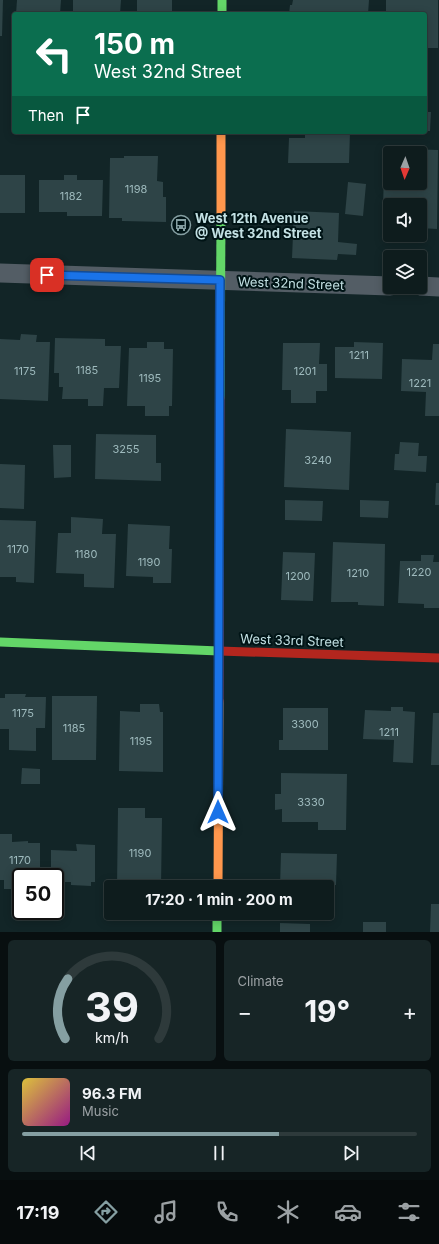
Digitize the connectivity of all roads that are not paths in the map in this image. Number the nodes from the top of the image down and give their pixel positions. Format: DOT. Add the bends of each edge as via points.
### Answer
graph roads {
  1 [pos="222,0"];
  2 [pos="222,12"];
  3 [pos="221,134"];
  4 [pos="0,273"];
  5 [pos="220,280"];
  6 [pos="383,286"];
  7 [pos="427,286"];
  8 [pos="439,287"];
  9 [pos="0,642"];
  10 [pos="219,651"];
  11 [pos="439,658"];
  12 [pos="218,880"];
  13 [pos="217,920"];
  14 [pos="217,932"];
  1 -- 2 [label="main road"];
  3 -- 5 [label="main road"];
  4 -- 5 [label="street, West 32nd Street"];
  5 -- 6 [label="street, West 32nd Street"];
  5 -- 10 [label="main road"];
  7 -- 8 [label="street"];
  9 -- 10 [label="main road, West 33rd Street"];
  10 -- 11 [label="main road, West 33rd Street"];
  10 -- 12 [label="main road"];
  13 -- 14 [label="main road"];
}
